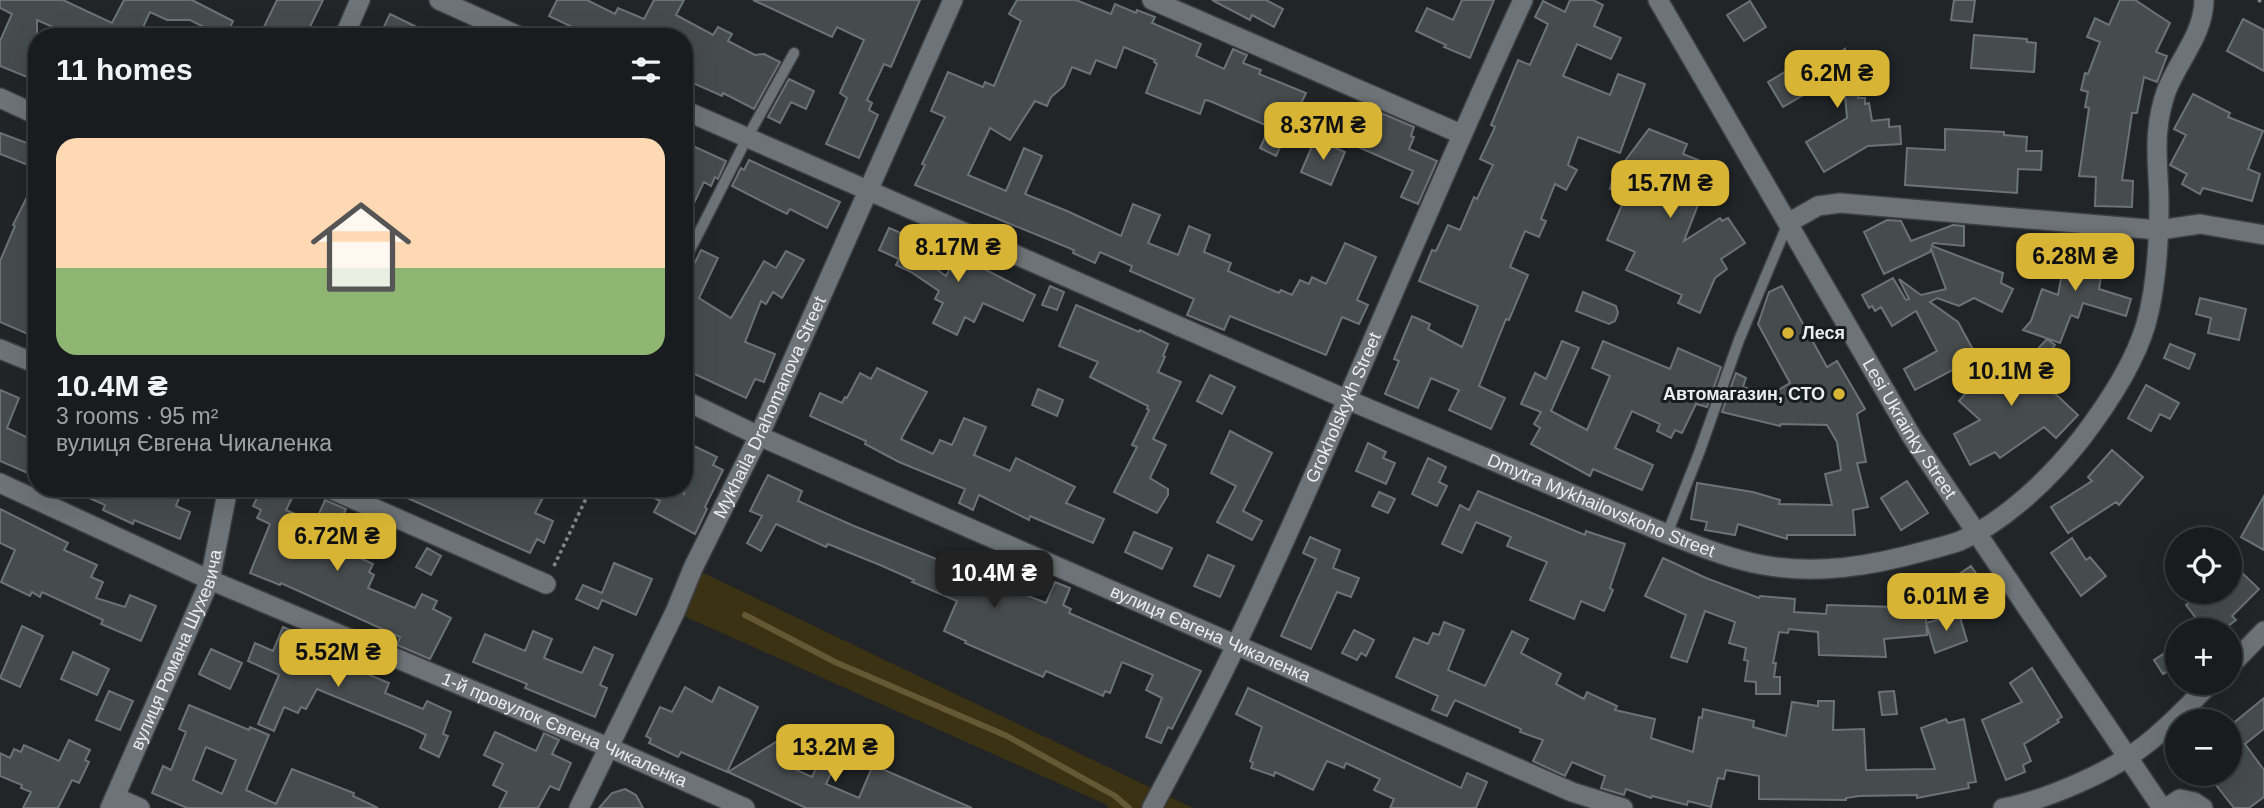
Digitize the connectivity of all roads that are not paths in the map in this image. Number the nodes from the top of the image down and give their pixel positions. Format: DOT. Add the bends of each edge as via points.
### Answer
graph roads {
  1 [pos="360,0"];
  2 [pos="439,0"];
  3 [pos="953,0"];
  4 [pos="1152,0"];
  5 [pos="1523,0"];
  6 [pos="1658,0"];
  7 [pos="2203,0"];
  8 [pos="348,28"];
  9 [pos="500,28"];
  10 [pos="794,53"];
  11 [pos="0,99"];
  12 [pos="28,111"];
  13 [pos="693,114"];
  14 [pos="1461,134"];
  15 [pos="747,138"];
  16 [pos="869,191"];
  17 [pos="1788,223"];
  18 [pos="2159,230"];
  19 [pos="2264,235"];
  20 [pos="693,244"];
  21 [pos="0,349"];
  22 [pos="28,360"];
  23 [pos="1348,400"];
  24 [pos="693,404"];
  25 [pos="759,436"];
  26 [pos="0,483"];
  27 [pos="28,496"];
  28 [pos="30,497"];
  29 [pos="226,497"];
  30 [pos="348,497"];
  31 [pos="1975,532"];
  32 [pos="1667,534"];
  33 [pos="210,580"];
  34 [pos="546,584"];
  35 [pos="2264,631"];
  36 [pos="1237,645"];
  37 [pos="2242,654"];
  38 [pos="2198,695"];
  39 [pos="610,748"];
  40 [pos="2129,756"];
  41 [pos="112,802"];
  42 [pos="141,808"];
  43 [pos="579,808"];
  44 [pos="745,808"];
  45 [pos="1152,808"];
  46 [pos="1623,808"];
  47 [pos="2003,808"];
  48 [pos="2164,808"];
  49 [pos="2203,808"];
  1 -- 8 [label="street"];
  2 -- 9 [label="street"];
  3 -- 16 [label="street, Mykhaila Drahomanova Street"];
  4 -- 14 [label="street"];
  5 -- 14 [label="street, Grokholskykh Street"];
  6 -- 17 [label="street, Lesi Ukrainky Street"];
  7 -- 18 [label="street, Dmytra Mykhailovskoho Street" via="2199,27 2160,111"];
  10 -- 15 [label="lane"];
  11 -- 12 [label="street"];
  13 -- 15 [label="street, Dmytra Mykhailovskoho Street"];
  14 -- 23 [label="street, Grokholskykh Street"];
  15 -- 16 [label="street, Dmytra Mykhailovskoho Street"];
  15 -- 20 [label="lane"];
  16 -- 23 [label="street, Dmytra Mykhailovskoho Street"];
  16 -- 25 [label="street, Mykhaila Drahomanova Street"];
  17 -- 18 [label="street" via="1818,206 1840,203"];
  17 -- 31 [label="street, Lesi Ukrainky Street" via="1912,438"];
  17 -- 32 [label="lane" via="1738,340"];
  18 -- 19 [label="street" via="2200,224"];
  18 -- 31 [label="street, Dmytra Mykhailovskoho Street" via="2145,325 2118,383 2048,477"];
  21 -- 22 [label="street"];
  23 -- 32 [label="street, Dmytra Mykhailovskoho Street"];
  23 -- 36 [label="street, Grokholskykh Street"];
  24 -- 25 [label="street, вулиця Євгена Чикаленка"];
  25 -- 36 [label="street, вулиця Євгена Чикаленка"];
  25 -- 39 [label="street, Mykhaila Drahomanova Street"];
  26 -- 27 [label="street, 1-й провулок Євгена Чикаленка"];
  28 -- 33 [label="street, 1-й провулок Євгена Чикаленка"];
  29 -- 33 [label="street, вулиця Романа Шухевича"];
  30 -- 34 [label="street"];
  31 -- 32 [label="street, Dmytra Mykhailovskoho Street" via="1960,541 1883,563 1819,570 1761,565"];
  31 -- 40 [label="street, Lesi Ukrainky Street"];
  33 -- 39 [label="street, 1-й провулок Євгена Чикаленка"];
  33 -- 41 [label="street, вулиця Романа Шухевича"];
  35 -- 37 [label="street"];
  36 -- 45 [label="street, Grokholskykh Street"];
  36 -- 46 [label="street, вулиця Євгена Чикаленка" via="1572,792"];
  38 -- 40 [label="street"];
  39 -- 43 [label="street, Mykhaila Drahomanova Street"];
  39 -- 44 [label="street, 1-й провулок Євгена Чикаленка"];
  40 -- 47 [label="street" via="2030,803"];
  40 -- 48 [label="street, Lesi Ukrainky Street"];
  41 -- 42 [label="street"];
  48 -- 49 [label="street" via="2180,799"];
}
